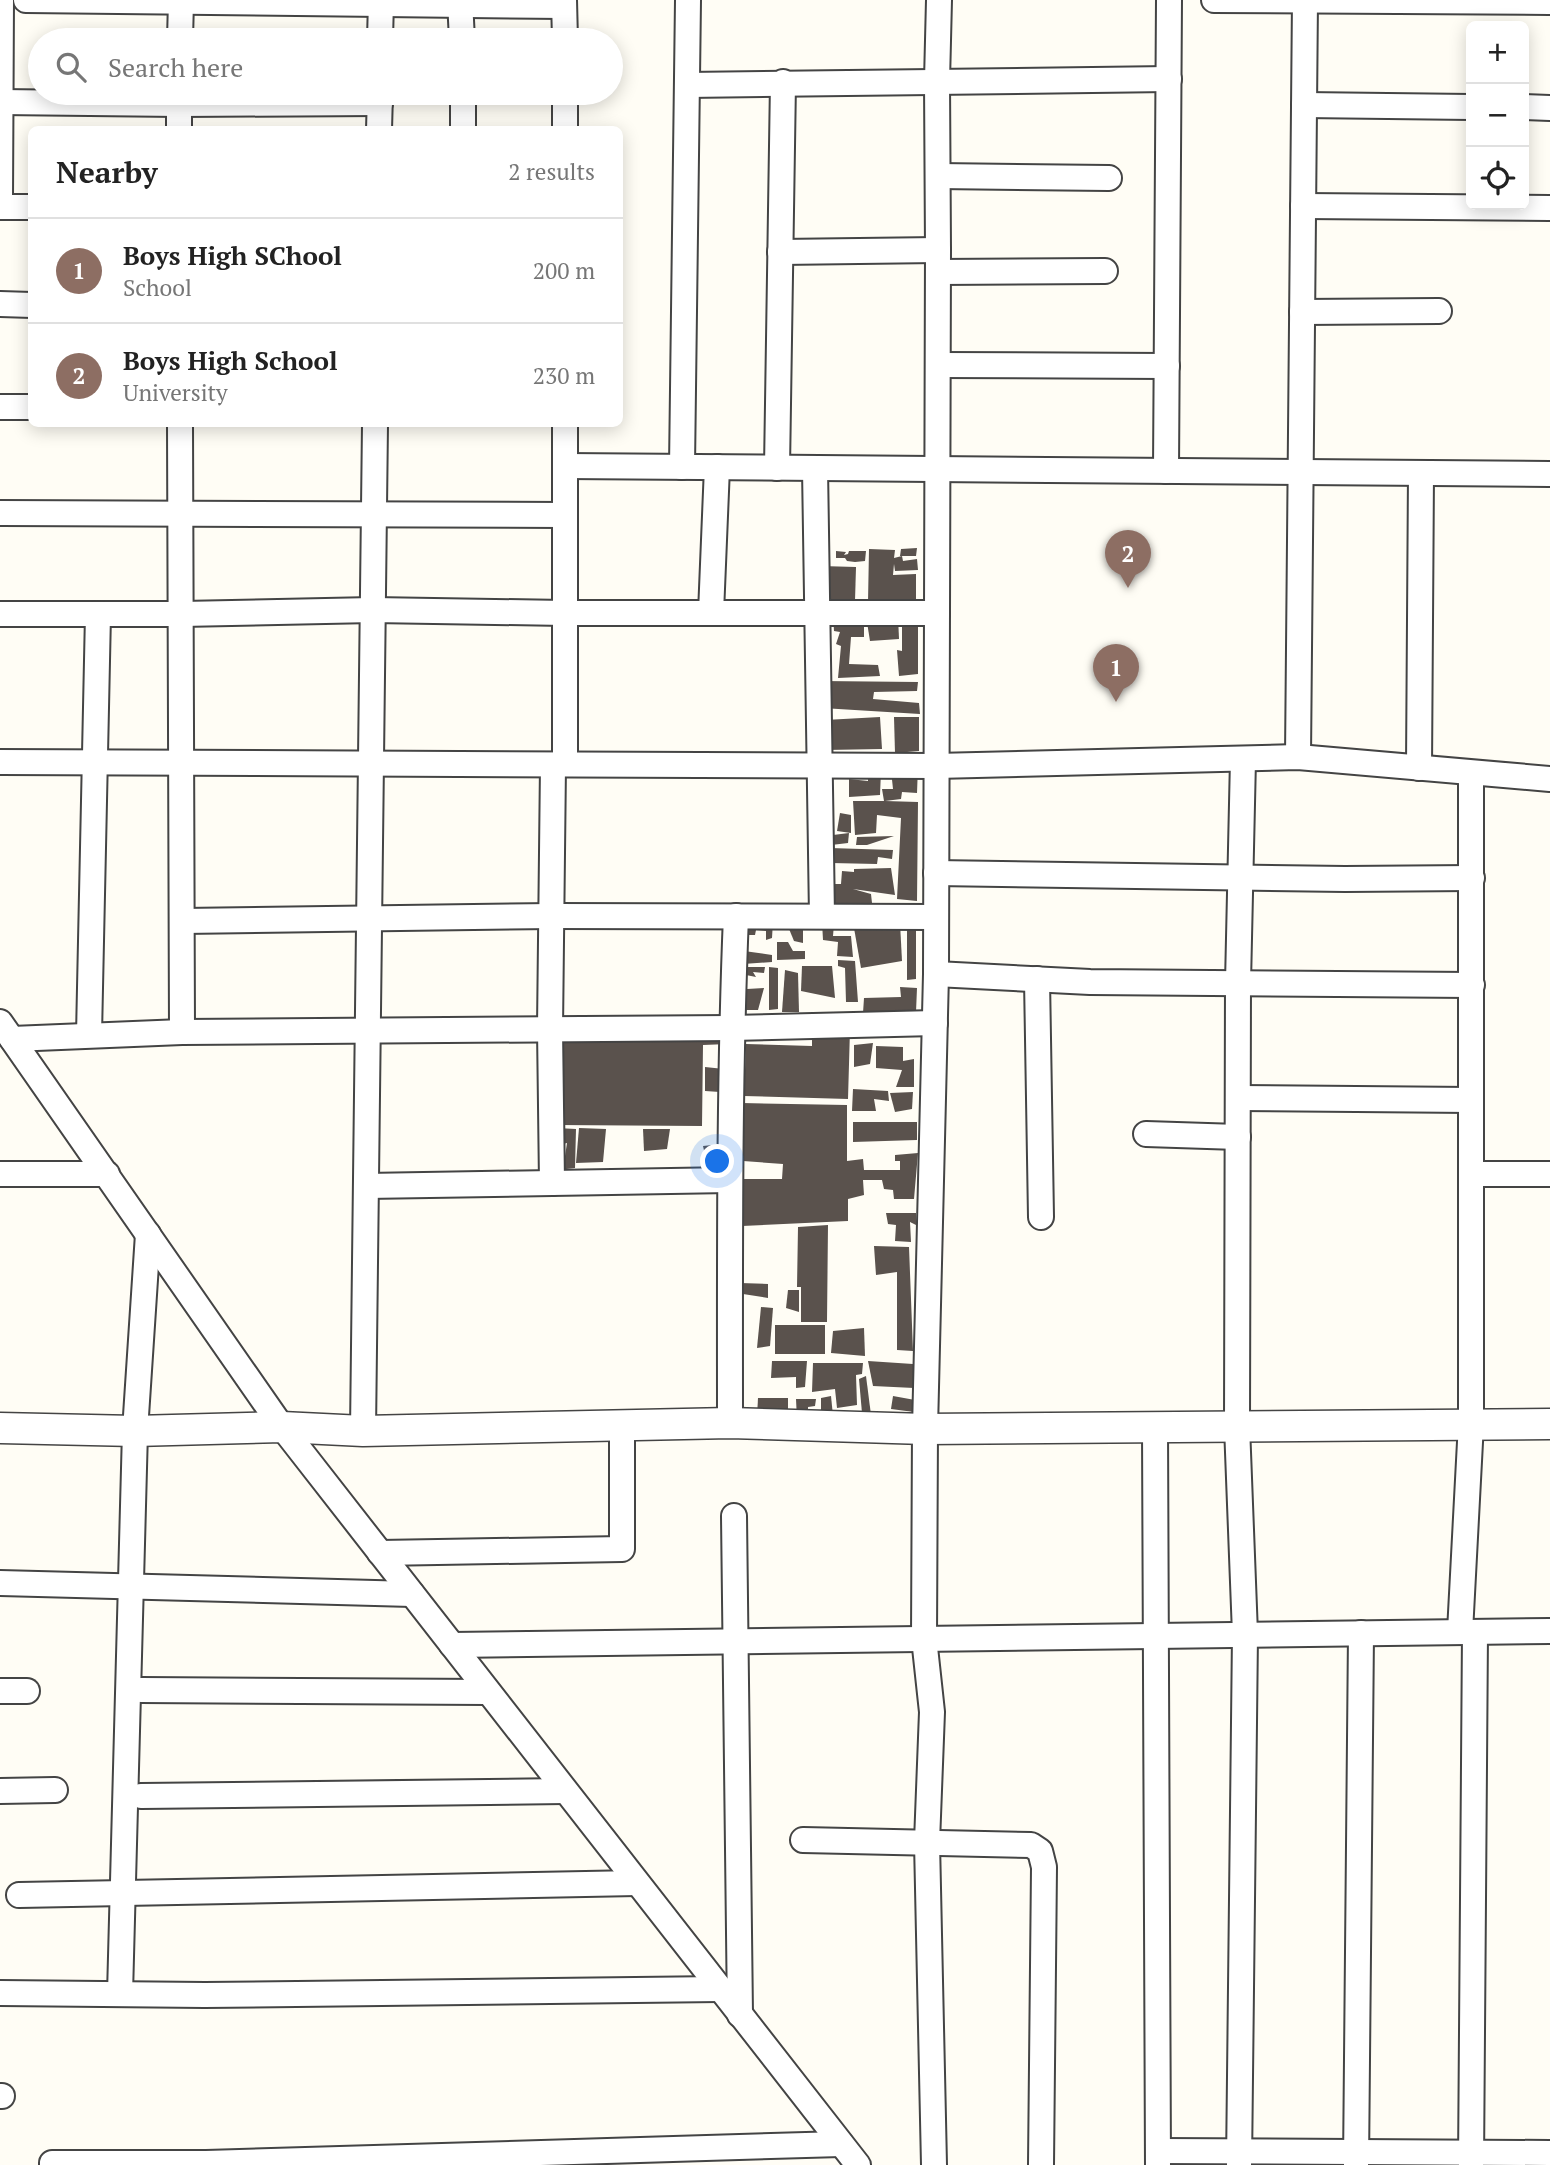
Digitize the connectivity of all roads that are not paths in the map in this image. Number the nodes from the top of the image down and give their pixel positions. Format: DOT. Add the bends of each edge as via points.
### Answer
graph roads {
  1 [pos="1,0"];
  2 [pos="26,0"];
  3 [pos="688,0"];
  4 [pos="939,0"];
  5 [pos="1169,0"];
  6 [pos="1214,0"];
  7 [pos="1305,0"];
  8 [pos="181,1"];
  9 [pos="381,2"];
  10 [pos="460,2"];
  11 [pos="1550,2"];
  12 [pos="564,3"];
  13 [pos="180,28"];
  14 [pos="380,28"];
  15 [pos="461,28"];
  16 [pos="565,28"];
  17 [pos="1168,79"];
  18 [pos="937,81"];
  19 [pos="783,82"];
  20 [pos="687,85"];
  21 [pos="28,101"];
  22 [pos="0,102"];
  23 [pos="179,105"];
  24 [pos="380,105"];
  25 [pos="463,105"];
  26 [pos="565,105"];
  27 [pos="1304,105"];
  28 [pos="1466,107"];
  29 [pos="1529,107"];
  30 [pos="1550,108"];
  31 [pos="179,126"];
  32 [pos="379,126"];
  33 [pos="463,126"];
  34 [pos="565,126"];
  35 [pos="938,176"];
  36 [pos="1109,177"];
  37 [pos="0,198"];
  38 [pos="0,206"];
  39 [pos="1303,206"];
  40 [pos="28,207"];
  41 [pos="1550,208"];
  42 [pos="780,252"];
  43 [pos="938,261"];
  44 [pos="1105,271"];
  45 [pos="0,304"];
  46 [pos="28,305"];
  47 [pos="1439,311"];
  48 [pos="1302,312"];
  49 [pos="938,365"];
  50 [pos="1167,366"];
  51 [pos="0,407"];
  52 [pos="28,407"];
  53 [pos="180,427"];
  54 [pos="376,427"];
  55 [pos="565,427"];
  56 [pos="565,466"];
  57 [pos="682,467"];
  58 [pos="717,467"];
  59 [pos="777,468"];
  60 [pos="815,468"];
  61 [pos="937,469"];
  62 [pos="1166,471"];
  63 [pos="1301,472"];
  64 [pos="1421,473"];
  65 [pos="1550,474"];
  66 [pos="0,513"];
  67 [pos="181,513"];
  68 [pos="374,514"];
  69 [pos="565,515"];
  70 [pos="373,610"];
  71 [pos="565,613"];
  72 [pos="711,613"];
  73 [pos="818,613"];
  74 [pos="937,613"];
  75 [pos="0,614"];
  76 [pos="98,614"];
  77 [pos="181,614"];
  78 [pos="1298,758"];
  79 [pos="1243,759"];
  80 [pos="0,762"];
  81 [pos="95,763"];
  82 [pos="183,763"];
  83 [pos="559,764"];
  84 [pos="371,765"];
  85 [pos="820,765"];
  86 [pos="936,766"];
  87 [pos="1419,768"];
  88 [pos="1471,773"];
  89 [pos="1550,779"];
  90 [pos="936,873"];
  91 [pos="1242,877"];
  92 [pos="1472,878"];
  93 [pos="552,916"];
  94 [pos="736,916"];
  95 [pos="822,916"];
  96 [pos="936,917"];
  97 [pos="369,918"];
  98 [pos="183,922"];
  99 [pos="936,974"];
  100 [pos="1037,979"];
  101 [pos="1238,983"];
  102 [pos="1472,985"];
  103 [pos="935,1023"];
  104 [pos="731,1028"];
  105 [pos="550,1029"];
  106 [pos="6,1030"];
  107 [pos="182,1031"];
  108 [pos="368,1032"];
  109 [pos="89,1035"];
  110 [pos="1238,1098"];
  111 [pos="1471,1100"];
  112 [pos="1146,1134"];
  113 [pos="1238,1137"];
  114 [pos="0,1174"];
  115 [pos="107,1174"];
  116 [pos="1471,1174"];
  117 [pos="1550,1174"];
  118 [pos="730,1180"];
  119 [pos="552,1183"];
  120 [pos="366,1186"];
  121 [pos="1041,1217"];
  122 [pos="148,1234"];
  123 [pos="730,1423"];
  124 [pos="1471,1423"];
  125 [pos="1550,1424"];
  126 [pos="622,1425"];
  127 [pos="1237,1426"];
  128 [pos="282,1427"];
  129 [pos="1155,1427"];
  130 [pos="0,1428"];
  131 [pos="925,1429"];
  132 [pos="363,1430"];
  133 [pos="135,1431"];
  134 [pos="734,1516"];
  135 [pos="380,1553"];
  136 [pos="0,1583"];
  137 [pos="130,1587"];
  138 [pos="412,1594"];
  139 [pos="1550,1631"];
  140 [pos="1467,1632"];
  141 [pos="1361,1633"];
  142 [pos="1245,1634"];
  143 [pos="1156,1635"];
  144 [pos="924,1638"];
  145 [pos="734,1641"];
  146 [pos="452,1645"];
  147 [pos="0,1690"];
  148 [pos="141,1690"];
  149 [pos="27,1691"];
  150 [pos="488,1692"];
  151 [pos="55,1790"];
  152 [pos="0,1791"];
  153 [pos="565,1791"];
  154 [pos="141,1796"];
  155 [pos="803,1840"];
  156 [pos="927,1842"];
  157 [pos="637,1882"];
  158 [pos="122,1893"];
  159 [pos="19,1895"];
  160 [pos="720,1989"];
  161 [pos="0,1993"];
  162 [pos="120,1994"];
  163 [pos="740,2015"];
  164 [pos="841,2144"];
  165 [pos="1550,2153"];
  166 [pos="732,2156"];
  167 [pos="1158,2158"];
  168 [pos="1239,2158"];
  169 [pos="1356,2158"];
  170 [pos="1471,2158"];
  171 [pos="492,2160"];
  172 [pos="394,2161"];
  173 [pos="298,2162"];
  174 [pos="109,2164"];
  175 [pos="206,2164"];
  176 [pos="52,2165"];
  177 [pos="858,2165"];
  178 [pos="933,2165"];
  179 [pos="1041,2165"];
  1 -- 22 [label="street"];
  2 -- 8 [label="street"];
  3 -- 20 [label="street"];
  4 -- 18 [label="street"];
  5 -- 17 [label="street"];
  6 -- 7 [label="street"];
  7 -- 11 [label="street"];
  7 -- 27 [label="street"];
  8 -- 9 [label="street"];
  8 -- 13 [label="street"];
  9 -- 10 [label="street"];
  9 -- 14 [label="street"];
  10 -- 12 [label="street"];
  10 -- 15 [label="street"];
  12 -- 16 [label="street"];
  17 -- 18 [label="street"];
  17 -- 50 [label="street"];
  18 -- 19 [label="street"];
  18 -- 35 [label="street"];
  19 -- 20 [label="street"];
  19 -- 42 [label="street"];
  20 -- 57 [label="street"];
  21 -- 22 [label="street"];
  22 -- 37 [label="street"];
  23 -- 31 [label="street"];
  24 -- 32 [label="street"];
  25 -- 33 [label="street"];
  26 -- 34 [label="street"];
  27 -- 28 [label="street"];
  27 -- 39 [label="street"];
  29 -- 30 [label="street"];
  35 -- 36 [label="street"];
  35 -- 43 [label="street"];
  38 -- 40 [label="street"];
  39 -- 41 [label="street"];
  39 -- 48 [label="street"];
  42 -- 43 [label="street"];
  42 -- 59 [label="street"];
  43 -- 44 [label="street"];
  43 -- 49 [label="street"];
  45 -- 46 [label="street"];
  47 -- 48 [label="street"];
  48 -- 63 [label="street"];
  49 -- 50 [label="street"];
  49 -- 61 [label="street"];
  50 -- 62 [label="street"];
  51 -- 52 [label="street"];
  53 -- 67 [label="street"];
  54 -- 68 [label="street"];
  55 -- 56 [label="street"];
  56 -- 57 [label="street"];
  56 -- 69 [label="street"];
  57 -- 58 [label="street"];
  58 -- 59 [label="street"];
  58 -- 72 [label="street"];
  59 -- 60 [label="street"];
  60 -- 61 [label="street"];
  60 -- 73 [label="street"];
  61 -- 62 [label="street"];
  61 -- 74 [label="street"];
  62 -- 63 [label="street"];
  63 -- 64 [label="street"];
  63 -- 78 [label="street"];
  64 -- 65 [label="street"];
  64 -- 87 [label="street"];
  66 -- 67 [label="street"];
  67 -- 68 [label="street"];
  67 -- 77 [label="street"];
  68 -- 69 [label="street"];
  68 -- 70 [label="street"];
  69 -- 71 [label="street"];
  70 -- 71 [label="street"];
  70 -- 77 [label="street"];
  70 -- 84 [label="street"];
  71 -- 72 [label="street"];
  71 -- 83 [label="street"];
  72 -- 73 [label="street"];
  73 -- 74 [label="street"];
  73 -- 85 [label="street"];
  74 -- 86 [label="street"];
  75 -- 76 [label="street"];
  76 -- 77 [label="street"];
  76 -- 81 [label="street"];
  77 -- 82 [label="street"];
  78 -- 79 [label="street"];
  78 -- 87 [label="street"];
  79 -- 86 [label="street"];
  79 -- 91 [label="street"];
  80 -- 81 [label="street"];
  81 -- 82 [label="street"];
  81 -- 109 [label="street"];
  82 -- 84 [label="street"];
  82 -- 98 [label="street"];
  83 -- 84 [label="street"];
  83 -- 85 [label="street"];
  83 -- 93 [label="street"];
  84 -- 97 [label="street"];
  85 -- 86 [label="street"];
  85 -- 95 [label="street"];
  86 -- 90 [label="street"];
  87 -- 88 [label="street"];
  88 -- 89 [label="street"];
  88 -- 92 [label="street"];
  90 -- 91 [label="street"];
  90 -- 96 [label="street"];
  91 -- 92 [label="street"];
  91 -- 101 [label="street"];
  92 -- 102 [label="street"];
  93 -- 94 [label="street"];
  93 -- 97 [label="street"];
  93 -- 105 [label="street"];
  94 -- 95 [label="street"];
  94 -- 104 [label="street"];
  95 -- 96 [label="street"];
  96 -- 99 [label="street"];
  97 -- 98 [label="street"];
  97 -- 108 [label="street"];
  98 -- 107 [label="street"];
  99 -- 100 [label="street"];
  99 -- 103 [label="street"];
  100 -- 101 [label="street"];
  100 -- 121 [label="street"];
  101 -- 102 [label="street"];
  101 -- 110 [label="street"];
  102 -- 111 [label="street"];
  103 -- 104 [label="street"];
  103 -- 131 [label="street"];
  104 -- 105 [label="street"];
  104 -- 118 [label="street"];
  105 -- 108 [label="street"];
  105 -- 119 [label="street"];
  106 -- 109 [label="street"];
  106 -- 115 [label="street"];
  107 -- 108 [label="street"];
  107 -- 109 [label="street"];
  108 -- 120 [label="street"];
  110 -- 111 [label="street"];
  110 -- 113 [label="street"];
  111 -- 116 [label="street"];
  112 -- 113 [label="street"];
  113 -- 127 [label="street"];
  114 -- 115 [label="street"];
  115 -- 122 [label="street"];
  116 -- 117 [label="street"];
  116 -- 124 [label="street"];
  118 -- 119 [label="street"];
  118 -- 123 [label="street"];
  119 -- 120 [label="street"];
  120 -- 132 [label="street"];
  122 -- 128 [label="street"];
  122 -- 133 [label="street"];
  123 -- 126 [label="street"];
  123 -- 131 [label="street"];
  124 -- 125 [label="street"];
  124 -- 127 [label="street"];
  124 -- 140 [label="street"];
  126 -- 132 [label="street"];
  126 -- 135 [label="street" via="622,1549"];
  127 -- 129 [label="street"];
  127 -- 142 [label="street"];
  128 -- 132 [label="street"];
  128 -- 133 [label="street"];
  128 -- 135 [label="street"];
  129 -- 131 [label="street"];
  129 -- 143 [label="street"];
  130 -- 133 [label="street"];
  131 -- 144 [label="street"];
  133 -- 137 [label="street"];
  134 -- 145 [label="street"];
  135 -- 138 [label="street"];
  136 -- 137 [label="street"];
  137 -- 138 [label="street"];
  137 -- 158 [label="street"];
  138 -- 146 [label="street"];
  139 -- 140 [label="street"];
  140 -- 141 [label="street"];
  140 -- 170 [label="street"];
  141 -- 142 [label="street"];
  141 -- 169 [label="street"];
  142 -- 143 [label="street"];
  142 -- 168 [label="street"];
  143 -- 144 [label="street"];
  143 -- 167 [label="street"];
  144 -- 145 [label="street"];
  144 -- 156 [label="street" via="932,1712"];
  145 -- 146 [label="street"];
  145 -- 163 [label="street"];
  146 -- 150 [label="street"];
  147 -- 149 [label="street"];
  148 -- 150 [label="street"];
  150 -- 153 [label="street"];
  151 -- 152 [label="street"];
  153 -- 154 [label="street"];
  153 -- 157 [label="street"];
  155 -- 156 [label="street"];
  156 -- 178 [label="street"];
  156 -- 179 [label="street" via="1031,1845 1041,1852"];
  157 -- 158 [label="street"];
  157 -- 160 [label="street"];
  158 -- 159 [label="street"];
  158 -- 162 [label="street"];
  160 -- 162 [label="street"];
  160 -- 163 [label="street"];
  161 -- 162 [label="street"];
  163 -- 164 [label="street"];
  164 -- 166 [label="street"];
  164 -- 177 [label="street"];
  165 -- 170 [label="street"];
  166 -- 171 [label="street"];
  167 -- 168 [label="street"];
  168 -- 169 [label="street"];
  169 -- 170 [label="street"];
  171 -- 172 [label="street"];
  172 -- 173 [label="street"];
  173 -- 175 [label="street"];
  174 -- 175 [label="street"];
  174 -- 176 [label="street"];
}
